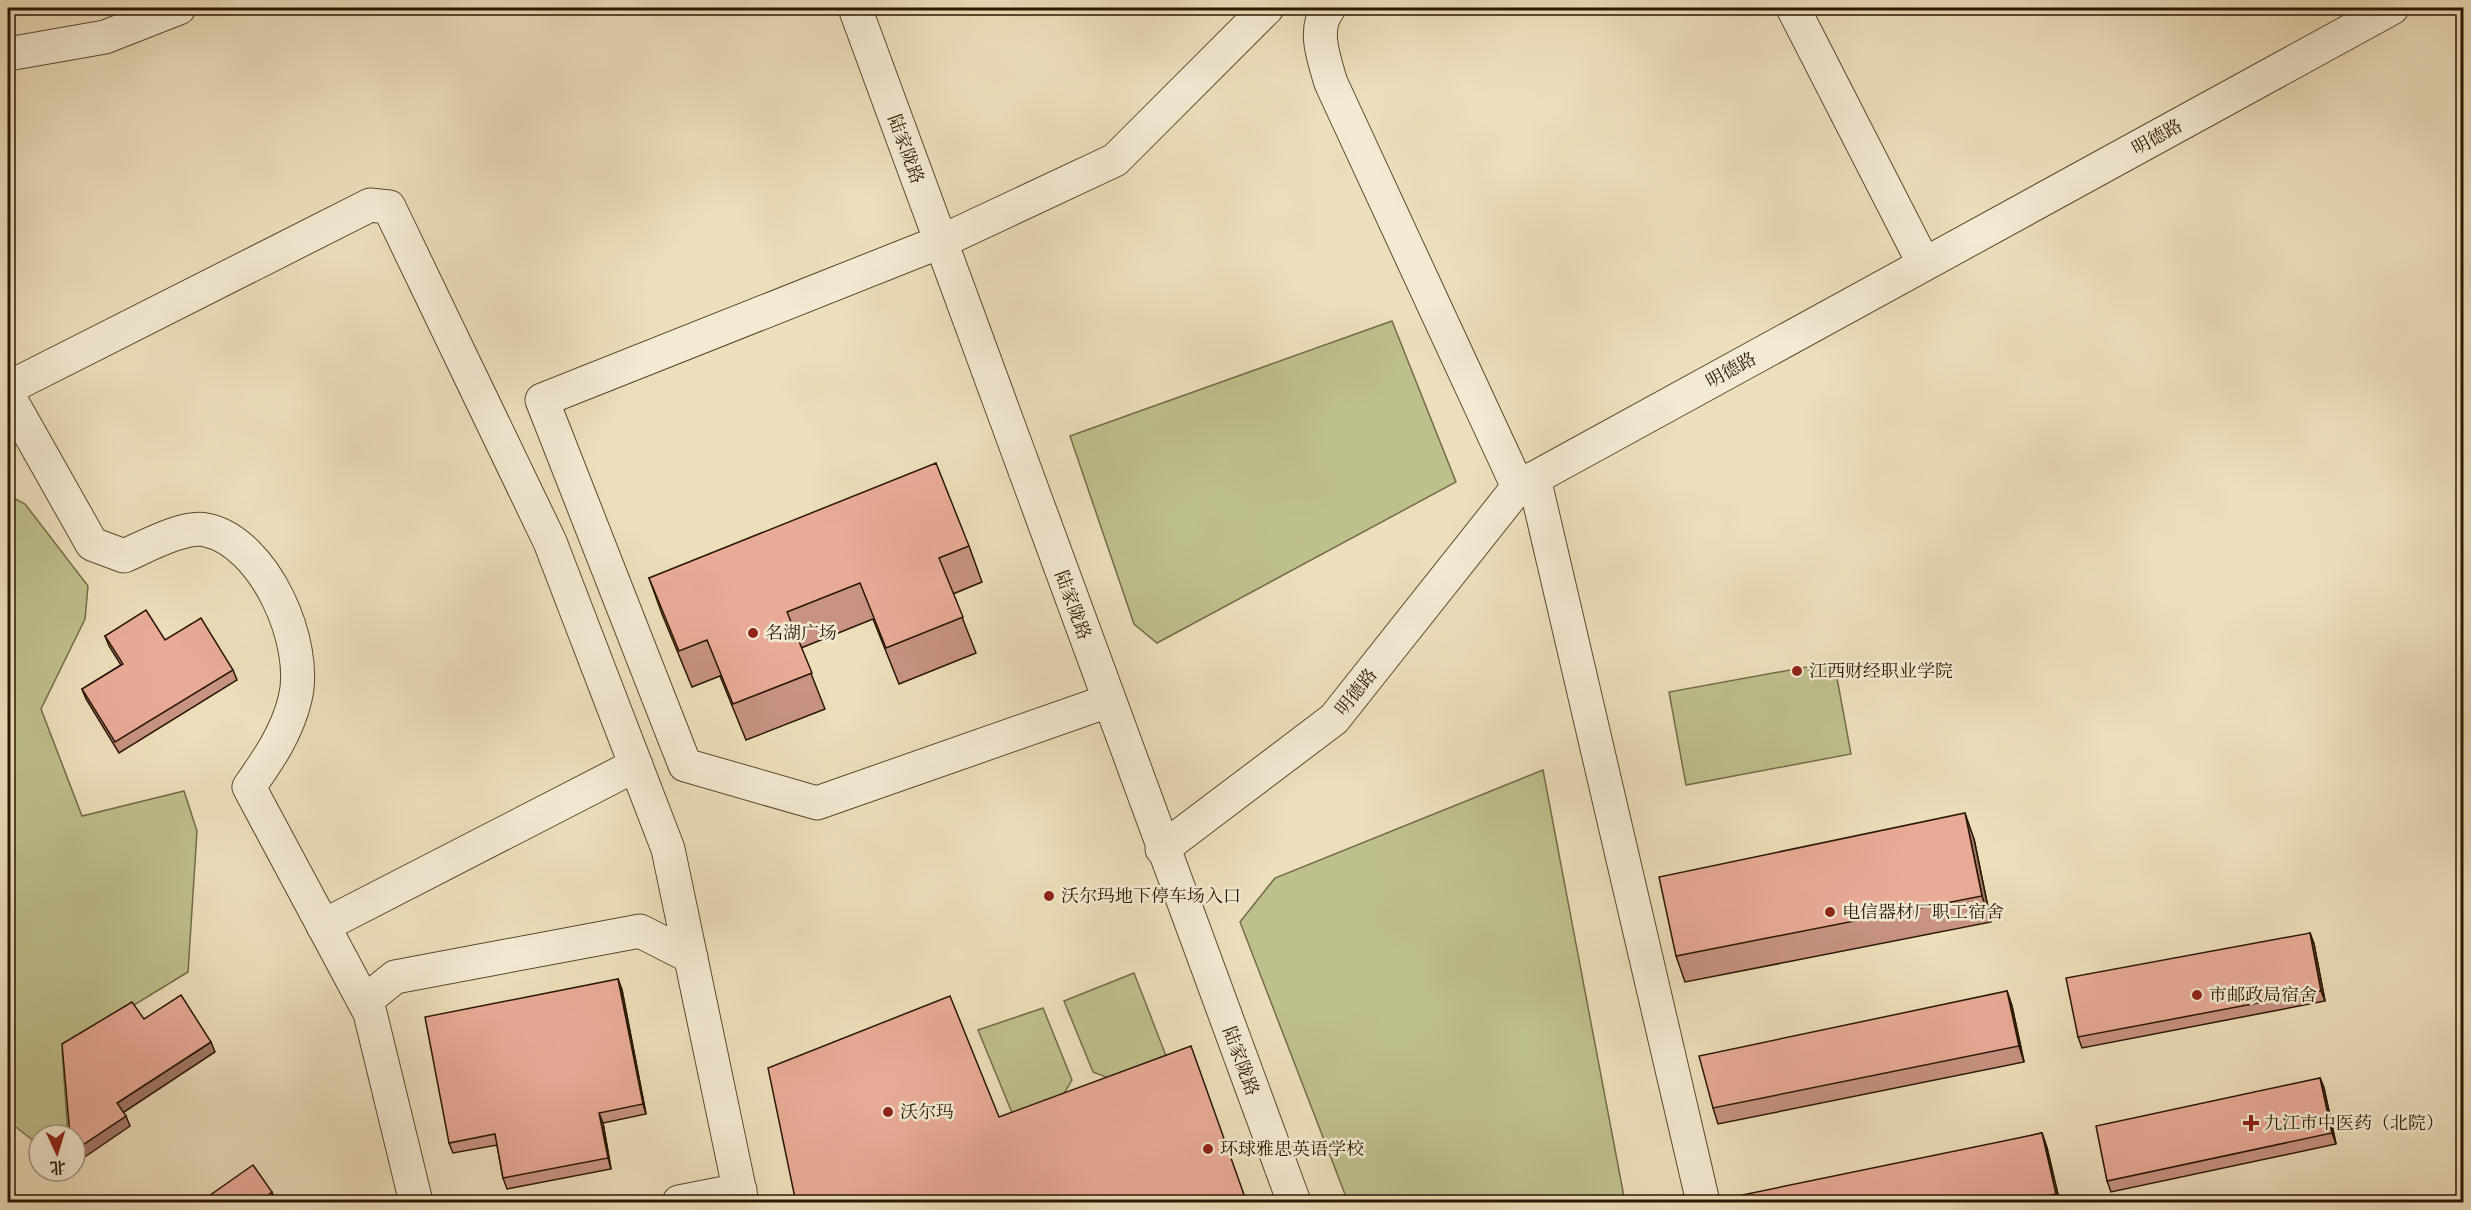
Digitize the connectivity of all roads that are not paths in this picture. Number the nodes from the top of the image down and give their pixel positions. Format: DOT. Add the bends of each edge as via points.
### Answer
graph roads {
  1 [pos="179,8"];
  2 [pos="855,8"];
  3 [pos="1267,8"];
  4 [pos="1329,8"];
  5 [pos="1793,8"];
  6 [pos="2392,8"];
  7 [pos="8,54"];
  8 [pos="940,242"];
  9 [pos="1924,264"];
  10 [pos="8,388"];
  11 [pos="8,395"];
  12 [pos="1526,482"];
  13 [pos="1108,701"];
  14 [pos="636,765"];
  15 [pos="1162,849"];
  16 [pos="323,926"];
  17 [pos="691,957"];
  18 [pos="364,1002"];
  19 [pos="741,1196"];
  20 [pos="416,1203"];
  21 [pos="679,1203"];
  22 [pos="1294,1203"];
  23 [pos="1703,1203"];
  1 -- 7 [label="street" via="105,37"];
  2 -- 8 [label="street, 陆家陇路"];
  3 -- 8 [label="street" via="1115,160"];
  4 -- 12 [label="street" via="1323,15 1320,43 1331,82"];
  5 -- 9 [label="street"];
  6 -- 9 [label="street, 明德路"];
  8 -- 13 [label="street, 陆家陇路"];
  8 -- 13 [label="street" via="542,400 685,765 817,803"];
  9 -- 12 [label="street, 明德路"];
  10 -- 14 [label="street" via="370,205 389,207 550,542"];
  11 -- 16 [label="street" via="92,544 124,556 187,530 206,530 231,541 265,574 285,612 296,651 296,697 277,747 249,788"];
  12 -- 15 [label="street, 明德路" via="1334,719"];
  12 -- 23 [label="street"];
  13 -- 15 [label="street, 陆家陇路"];
  14 -- 16 [label="street"];
  14 -- 17 [label="street" via="668,849"];
  15 -- 22 [label="street, 陆家陇路"];
  16 -- 18 [label="street"];
  17 -- 18 [label="street" via="640,931 395,977"];
  17 -- 19 [label="street"];
  18 -- 20 [label="street" via="370,1013"];
  19 -- 21 [label="street"];
}
